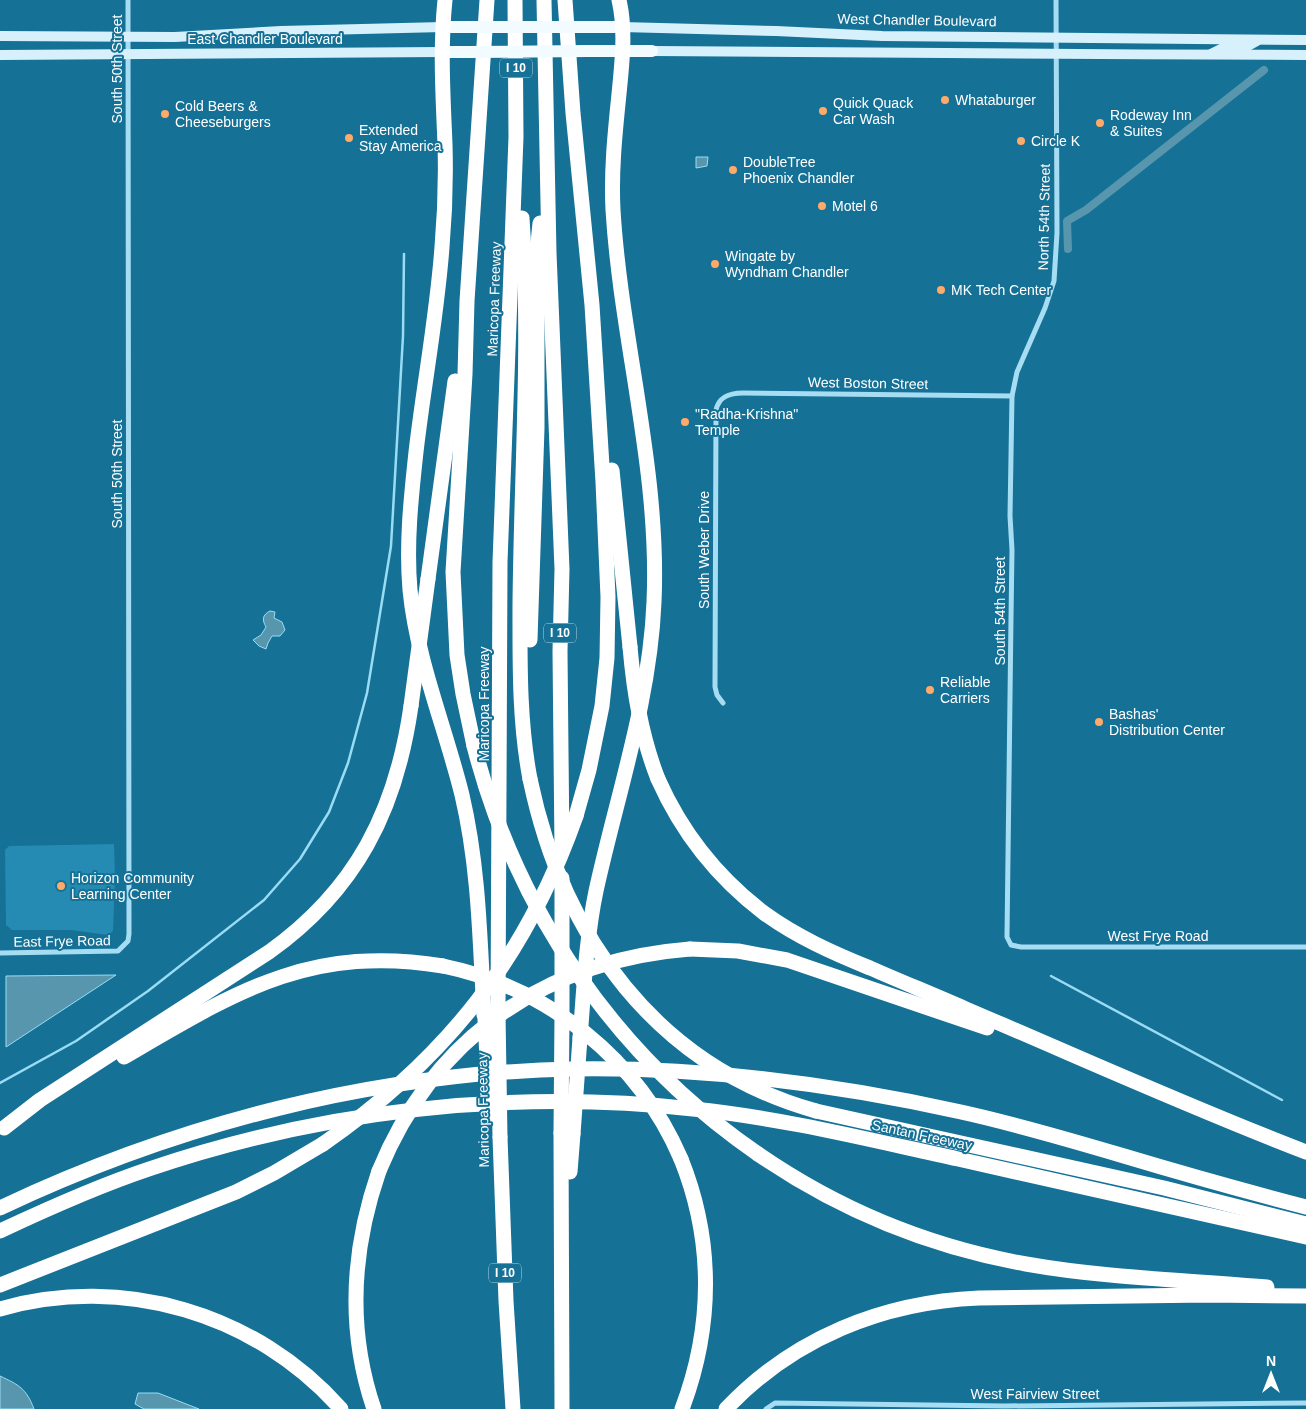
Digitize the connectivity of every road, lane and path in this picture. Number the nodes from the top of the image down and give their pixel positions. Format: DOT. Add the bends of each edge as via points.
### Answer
graph roads {
  1 [pos="128,0"];
  2 [pos="445,0"];
  3 [pos="488,0"];
  4 [pos="515,0"];
  5 [pos="544,0"];
  6 [pos="565,0"];
  7 [pos="619,0"];
  8 [pos="1056,0"];
  9 [pos="443,27"];
  10 [pos="528,27"];
  11 [pos="622,27"];
  12 [pos="0,36"];
  13 [pos="128,37"];
  14 [pos="1056,38"];
  15 [pos="1259,40"];
  16 [pos="1306,40"];
  17 [pos="622,51"];
  18 [pos="652,51"];
  19 [pos="442,52"];
  20 [pos="1056,53"];
  21 [pos="128,54"];
  22 [pos="0,55"];
  23 [pos="1210,55"];
  24 [pos="1306,55"];
  25 [pos="516,137"];
  26 [pos="546,162"];
  27 [pos="467,301"];
  28 [pos="592,305"];
  29 [pos="1012,396"];
  30 [pos="724,397"];
  31 [pos="723,703"];
  32 [pos="1011,945"];
  33 [pos="124,947"];
  34 [pos="1306,947"];
  35 [pos="0,953"];
  36 [pos="491,1014"];
  37 [pos="1075,1055"];
  38 [pos="817,1107"];
  39 [pos="2,1129"];
  40 [pos="567,1133"];
  41 [pos="1306,1152"];
  42 [pos="0,1208"];
  43 [pos="1306,1208"];
  44 [pos="1306,1224"];
  45 [pos="0,1231"];
  46 [pos="1306,1237"];
  47 [pos="0,1285"];
  48 [pos="1306,1290"];
  49 [pos="1306,1296"];
  50 [pos="0,1309"];
  51 [pos="1306,1403"];
  52 [pos="1005,1408"];
  53 [pos="341,1409"];
  54 [pos="374,1409"];
  55 [pos="513,1409"];
  56 [pos="562,1409"];
  57 [pos="682,1409"];
  58 [pos="726,1409"];
  59 [pos="766,1409"];
  1 -- 13 [label="street, South 50th Street"];
  2 -- 9 [label="highway"];
  3 -- 27 [label="highway"];
  4 -- 25 [label="highway, Maricopa Freeway / I 10"];
  5 -- 26 [label="highway, I 10"];
  6 -- 28 [label="highway"];
  7 -- 11 [label="highway"];
  8 -- 14 [label="street, North 54th Street"];
  9 -- 10 [label="main road, East Chandler Boulevard, bridge"];
  9 -- 13 [label="main road, East Chandler Boulevard"];
  9 -- 19 [label="highway"];
  10 -- 11 [label="main road, West Chandler Boulevard, bridge"];
  11 -- 14 [label="main road, West Chandler Boulevard"];
  11 -- 17 [label="highway"];
  12 -- 13 [label="main road, East Chandler Boulevard"];
  13 -- 21 [label="street, South 50th Street"];
  14 -- 15 [label="main road, West Chandler Boulevard"];
  14 -- 20 [label="street, North 54th Street"];
  15 -- 16 [label="main road, West Chandler Boulevard"];
  15 -- 23 [label="main road" via="1248,46 1226,46"];
  17 -- 18 [label="main road"];
  17 -- 19 [label="main road, East Chandler Boulevard, bridge"];
  17 -- 40 [label="highway, bridge" via="613,152 613,209 651,507 654,603 642,704 593,907"];
  18 -- 20 [label="main road"];
  19 -- 21 [label="main road, East Chandler Boulevard"];
  19 -- 36 [label="highway" via="443,230 439,284 412,486 409,569 420,652 456,773 470,838"];
  20 -- 23 [label="main road"];
  20 -- 29 [label="street, North 54th Street" via="1057,233 1054,281 1017,372"];
  21 -- 22 [label="main road, East Chandler Boulevard"];
  21 -- 33 [label="street, South 50th Street" via="129,934"];
  23 -- 24 [label="main road"];
  25 -- 36 [label="highway, Maricopa Freeway / I 10" via="500,554"];
  25 -- 38 [label="highway, bridge" via="524,241 525,378 520,691 523,736 540,821 554,864 574,908 600,955 641,1007 696,1055 734,1079 774,1097"];
  26 -- 38 [label="highway, bridge" via="537,253 537,422 529,678 531,728 551,830 573,885 603,942 635,986 671,1024 714,1057"];
  26 -- 40 [label="highway, I 10, bridge" via="562,569 562,1014"];
  27 -- 39 [label="highway, bridge" via="405,743 392,794 381,820 354,867 320,909 291,936 40,1100"];
  27 -- 48 [label="highway, bridge" via="453,586 463,694 492,809 516,868 546,926 609,1018 654,1068 706,1115 808,1186 870,1216 928,1238 1026,1264"];
  28 -- 37 [label="highway, bridge" via="601,358 638,712 658,779 680,821 707,859 735,889 801,937"];
  28 -- 47 [label="highway, bridge" via="605,509 608,640 604,690 596,738 576,816 556,867 510,956 471,1010 433,1053 367,1113 323,1144 274,1173 227,1195"];
  29 -- 30 [label="street, West Boston Street" via="732,393"];
  29 -- 32 [label="street, South 54th Street" via="1007,937"];
  30 -- 31 [label="street, South Weber Drive" via="716,410 715,687"];
  32 -- 34 [label="street, West Frye Road"];
  33 -- 35 [label="street, East Frye Road" via="109,952"];
  36 -- 55 [label="highway, Maricopa Freeway / I 10, bridge" via="495,1137"];
  37 -- 41 [label="highway"];
  37 -- 54 [label="highway, bridge" via="1024,1041 787,960 738,951 690,949 644,954 596,966 559,980 508,1009 470,1038 433,1078 406,1116 379,1171 362,1229 356,1285 361,1358"];
  38 -- 43 [label="highway" via="1225,1194"];
  38 -- 44 [label="highway"];
  39 -- 57 [label="highway, bridge" via="245,990 310,968 352,961 407,961 443,966 518,990 548,1006 612,1056 658,1115 681,1159 701,1225 706,1280 702,1341"];
  40 -- 56 [label="highway" via="562,1258"];
  42 -- 43 [label="highway" via="55,1183 182,1135 314,1100 480,1074 634,1070 708,1074 883,1096 1007,1123"];
  45 -- 46 [label="highway, Santan Freeway" via="123,1178 255,1138 390,1112 526,1102 635,1104 772,1120"];
  49 -- 58 [label="highway" via="979,1298 915,1305 854,1322 812,1342 757,1380"];
  50 -- 53 [label="highway" via="44,1300 95,1296 136,1299 185,1309 230,1326 268,1347 304,1373"];
  51 -- 52 [label="street, West Fairview Street"];
  52 -- 59 [label="street, West Fairview Street" via="776,1404"];
}
